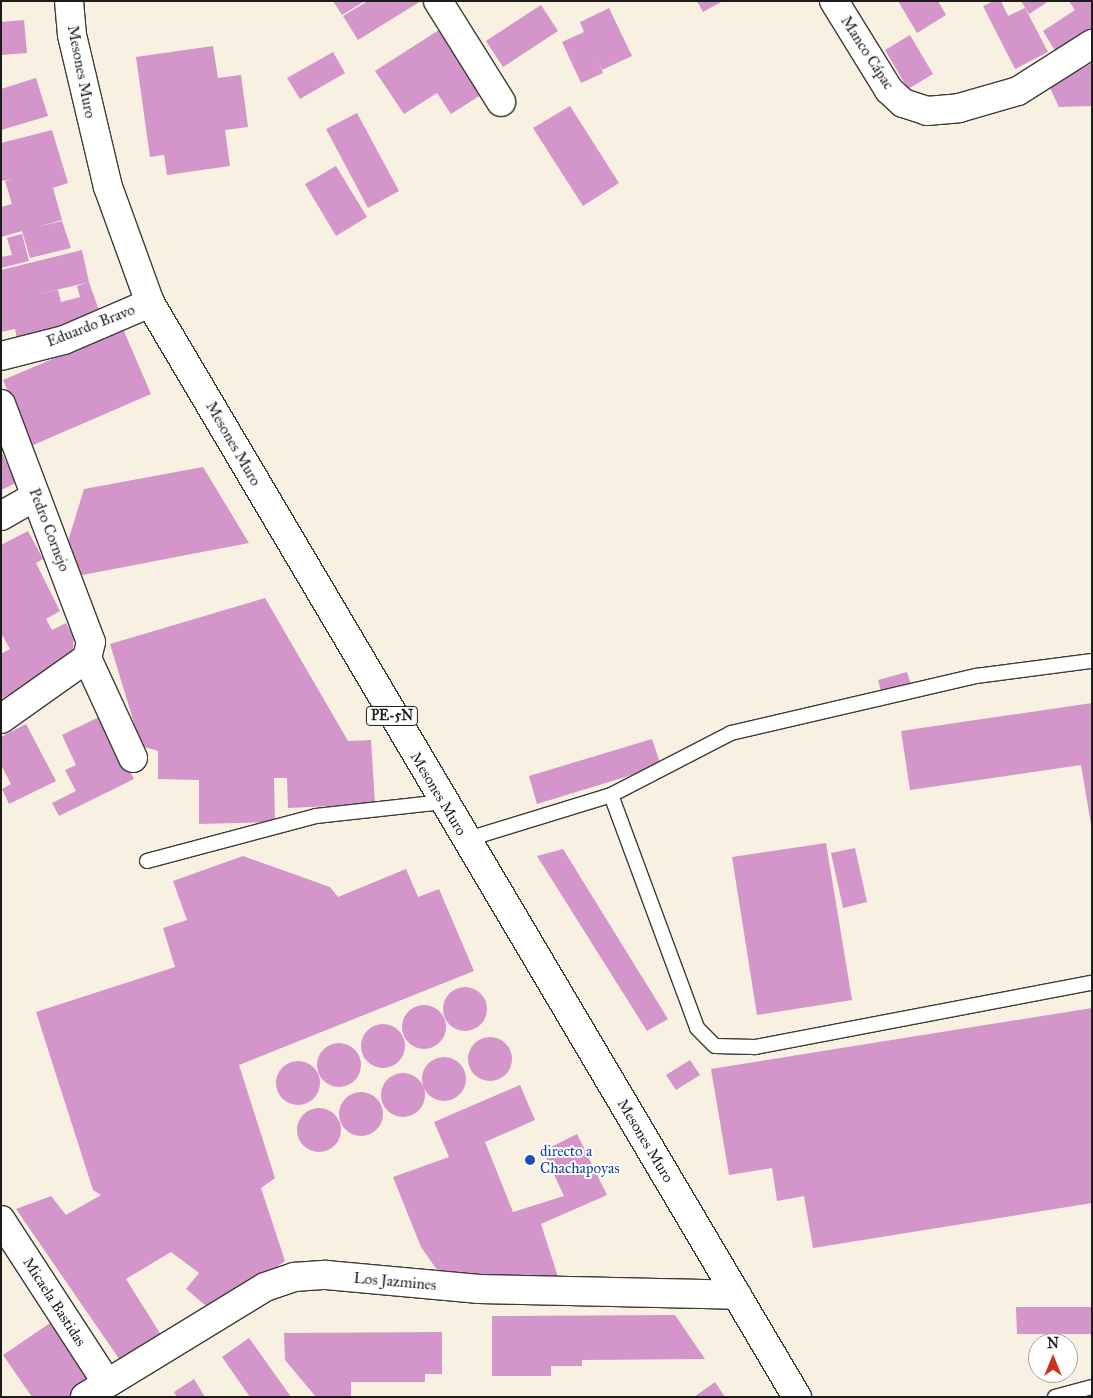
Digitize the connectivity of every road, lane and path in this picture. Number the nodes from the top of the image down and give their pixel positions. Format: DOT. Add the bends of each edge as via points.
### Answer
graph roads {
  1 [pos="69,1"];
  2 [pos="438,1"];
  3 [pos="834,1"];
  4 [pos="1092,44"];
  5 [pos="501,102"];
  6 [pos="150,302"];
  7 [pos="1,356"];
  8 [pos="1,404"];
  9 [pos="36,496"];
  10 [pos="1,516"];
  11 [pos="87,658"];
  12 [pos="1092,661"];
  13 [pos="1,719"];
  14 [pos="133,758"];
  15 [pos="611,795"];
  16 [pos="443,802"];
  17 [pos="466,840"];
  18 [pos="147,861"];
  19 [pos="1092,983"];
  20 [pos="1,1220"];
  21 [pos="737,1295"];
  22 [pos="1092,1387"];
  23 [pos="103,1392"];
  24 [pos="797,1397"];
  25 [pos="1055,1397"];
  1 -- 6 [label="main road, Mesones Muro / PE-5N" via="80,73 108,187"];
  2 -- 5 [label="main road"];
  3 -- 4 [label="main road, Manco Cápac" via="889,90 904,103 927,111 959,108 1018,91"];
  6 -- 7 [label="main road, Eduardo Bravo" via="64,340"];
  6 -- 16 [label="main road, Mesones Muro / PE-5N"];
  8 -- 9 [label="main road, Pedro Cornejo"];
  9 -- 10 [label="main road"];
  9 -- 11 [label="main road, Pedro Cornejo" via="91,642"];
  11 -- 13 [label="main road"];
  11 -- 14 [label="main road"];
  12 -- 15 [label="lane" via="976,676 732,733"];
  15 -- 17 [label="lane"];
  15 -- 19 [label="lane" via="696,1028 715,1046 755,1047"];
  16 -- 17 [label="main road, Mesones Muro / PE-5N"];
  16 -- 18 [label="lane" via="316,816"];
  17 -- 21 [label="main road, Mesones Muro / PE-5N"];
  20 -- 23 [label="main road, Micaela Bastidas"];
  21 -- 23 [label="main road, Los Jazmines" via="479,1289 326,1275 294,1277 265,1287"];
  21 -- 24 [label="main road, Mesones Muro / PE-5N"];
  22 -- 25 [label="lane"];
}
